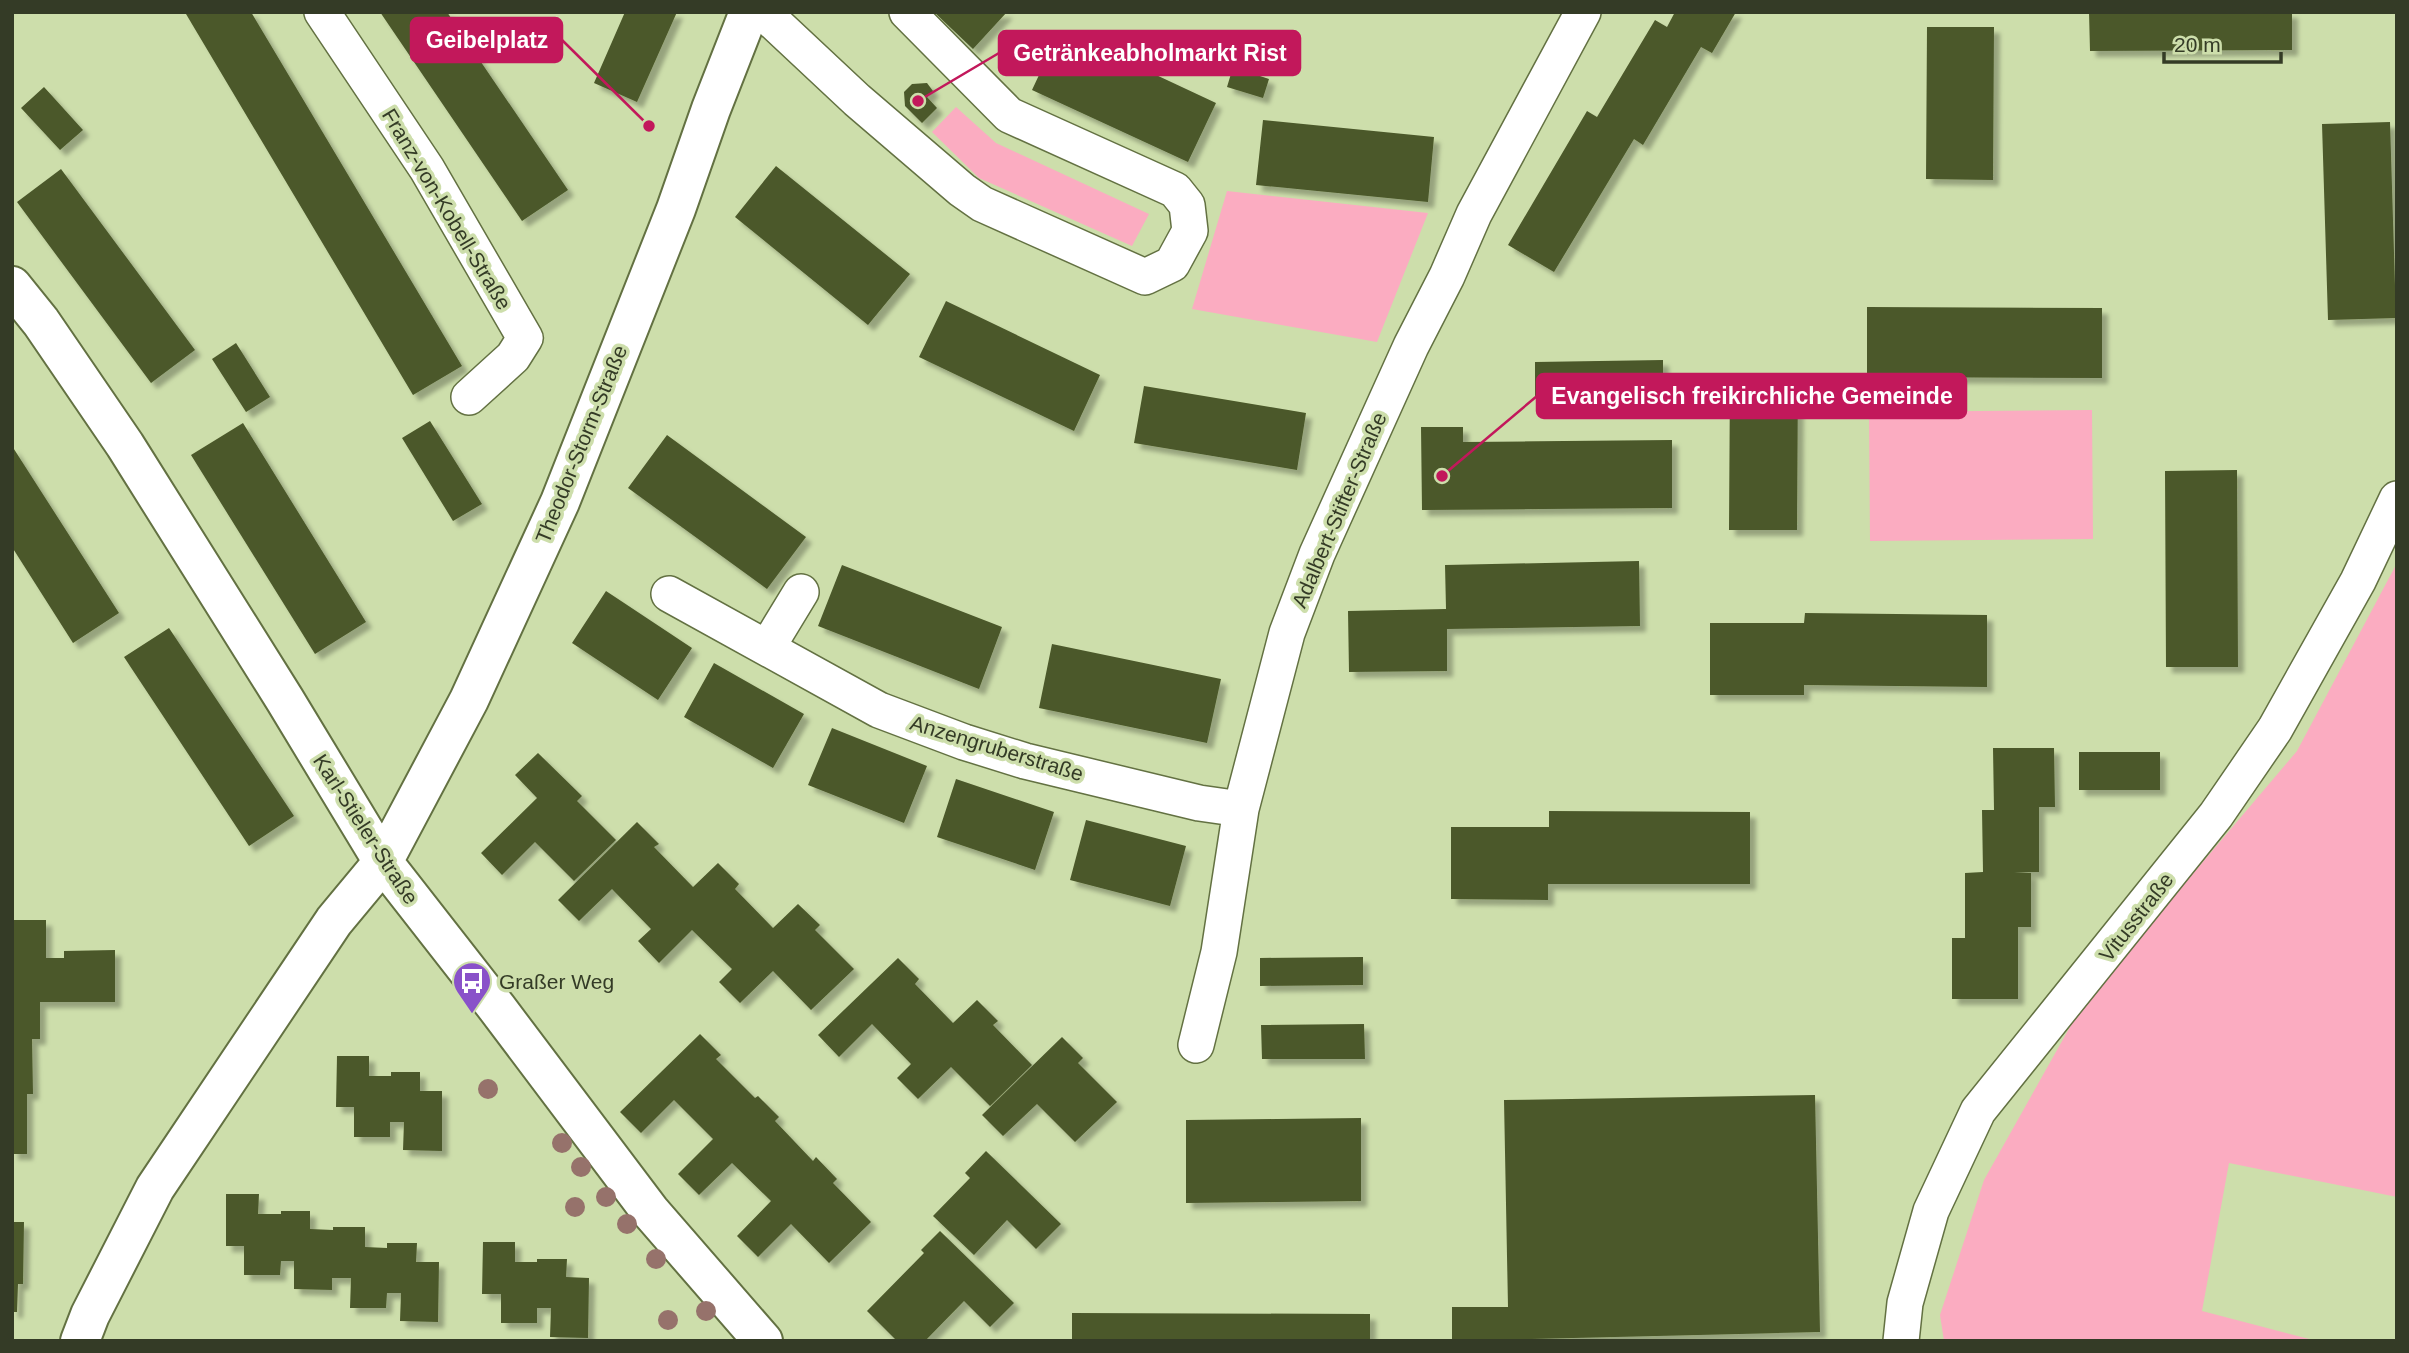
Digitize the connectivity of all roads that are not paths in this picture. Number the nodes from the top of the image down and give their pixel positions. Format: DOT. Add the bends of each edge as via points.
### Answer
graph roads {
  1 [pos="322,12"];
  2 [pos="749,12"];
  3 [pos="763,12"];
  4 [pos="907,12"];
  5 [pos="1583,12"];
  6 [pos="12,286"];
  7 [pos="469,397"];
  8 [pos="2397,499"];
  9 [pos="801,592"];
  10 [pos="669,594"];
  11 [pos="767,648"];
  12 [pos="1241,808"];
  13 [pos="383,862"];
  14 [pos="1196,1045"];
  15 [pos="80,1341"];
  16 [pos="763,1341"];
  17 [pos="1901,1341"];
  1 -- 7 [label="street, Franz-von-Kobell-Straße" via="427,169 525,338 513,357"];
  2 -- 13 [label="street, Theodor-Storm-Straße" via="560,502 469,700"];
  3 -- 4 [label="street" via="858,100 982,204 1146,277 1172,264 1190,231 1187,205 1175,190 1009,115"];
  5 -- 12 [label="street, Adalbert-Stifter-Straße" via="1474,214 1317,554 1287,634"];
  6 -- 13 [label="street, Karl-Stieler-Straße" via="125,445"];
  8 -- 17 [label="street, Vitusstraße" via="2358,581 2275,729 2208,826 1978,1111 1931,1211 1905,1303"];
  9 -- 11 [label="street"];
  10 -- 11 [label="street, Anzengruberstraße"];
  11 -- 12 [label="street, Anzengruberstraße" via="879,710 964,742 1199,803"];
  12 -- 14 [label="street, Adalbert-Stifter-Straße" via="1219,953"];
  13 -- 15 [label="street" via="334,921 155,1188"];
  13 -- 16 [label="street, Karl-Stieler-Straße" via="650,1211"];
}
